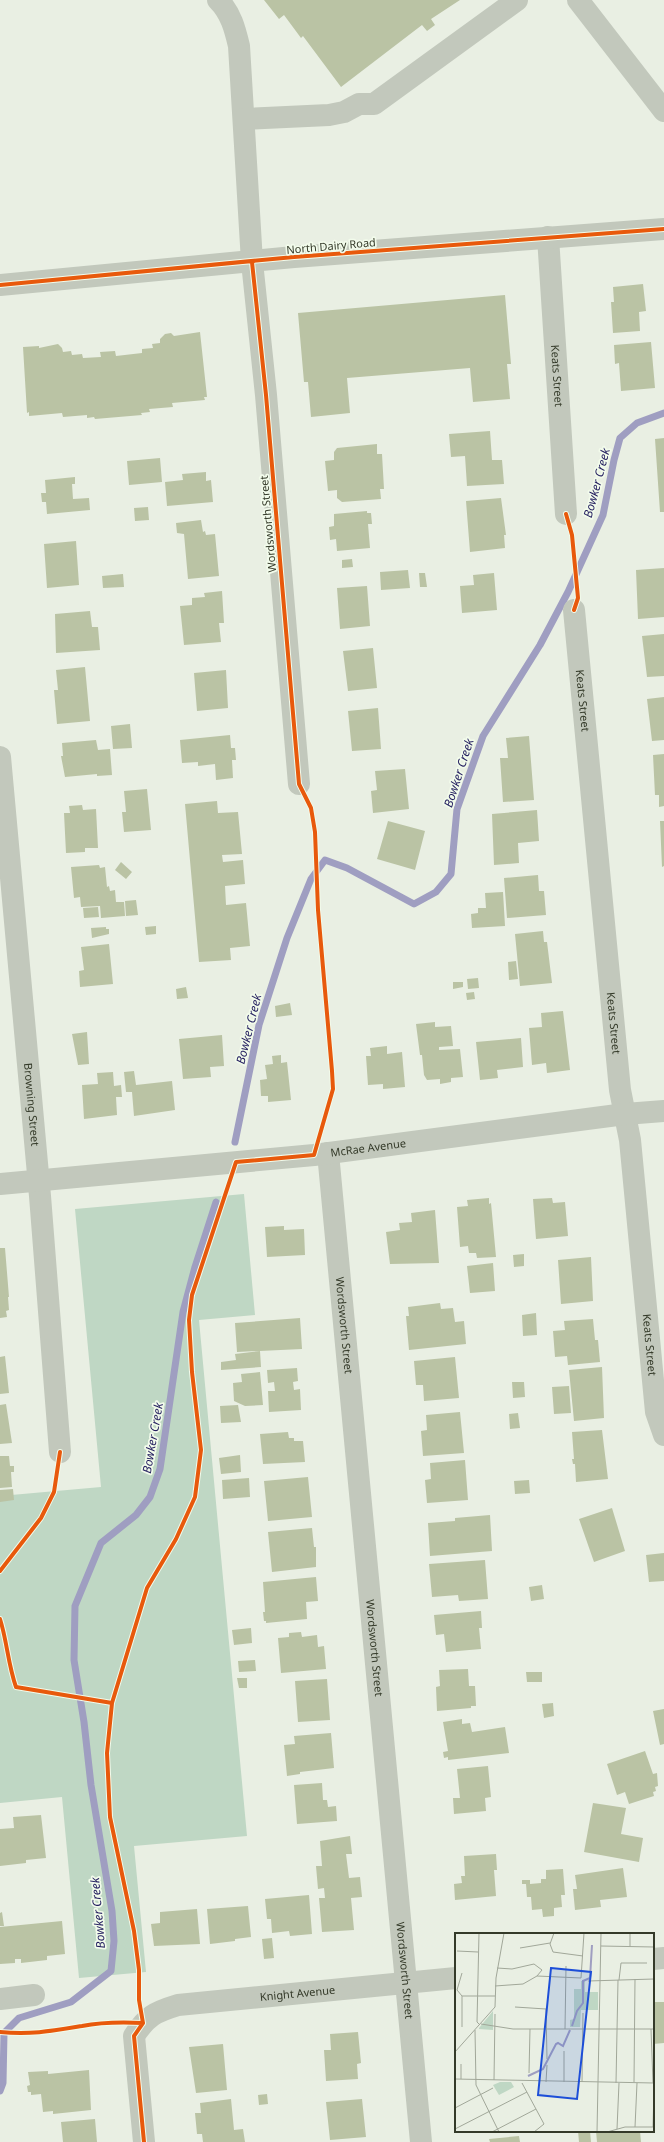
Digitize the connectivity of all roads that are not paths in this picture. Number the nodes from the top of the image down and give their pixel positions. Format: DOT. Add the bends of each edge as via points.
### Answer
graph roads {
  1 [pos="218,0"];
  2 [pos="517,0"];
  3 [pos="578,0"];
  4 [pos="664,112"];
  5 [pos="244,120"];
  6 [pos="664,229"];
  7 [pos="548,237"];
  8 [pos="252,262"];
  9 [pos="0,285"];
  10 [pos="566,514"];
  11 [pos="574,610"];
  12 [pos="0,758"];
  13 [pos="299,784"];
  14 [pos="664,1111"];
  15 [pos="625,1114"];
  16 [pos="328,1153"];
  17 [pos="38,1180"];
  18 [pos="0,1184"];
  19 [pos="664,1435"];
  20 [pos="60,1452"];
  21 [pos="664,1958"];
  22 [pos="654,1960"];
  23 [pos="455,1978"];
  24 [pos="406,1983"];
  25 [pos="34,1994"];
  26 [pos="0,1999"];
  27 [pos="144,2142"];
  28 [pos="421,2142"];
  1 -- 5 [label="street, Wordsworth Street" via="225,7 235,26 239,46"];
  2 -- 5 [label="street" via="374,104 359,104 344,112 329,115"];
  3 -- 4 [label="street"];
  5 -- 8 [label="street, Wordsworth Street"];
  6 -- 7 [label="street, North Dairy Road"];
  7 -- 8 [label="street, North Dairy Road"];
  7 -- 10 [label="street, Keats Street"];
  8 -- 9 [label="street, North Dairy Road"];
  8 -- 13 [label="street, Wordsworth Street" via="269,426"];
  11 -- 15 [label="street, Keats Street"];
  12 -- 17 [label="street, Browning Street"];
  14 -- 15 [label="street, McRae Avenue"];
  15 -- 16 [label="street, McRae Avenue"];
  15 -- 19 [label="street, Keats Street" via="630,1140 656,1412"];
  16 -- 17 [label="street, McRae Avenue"];
  16 -- 24 [label="street, Wordsworth Street"];
  17 -- 18 [label="street, McRae Avenue"];
  17 -- 20 [label="street, Browning Street"];
  21 -- 22 [label="street"];
  23 -- 24 [label="street, Knight Avenue"];
  24 -- 27 [label="street, Knight Avenue" via="178,2005 157,2011 143,2022 134,2036"];
  24 -- 28 [label="street, Wordsworth Street"];
  25 -- 26 [label="street"];
}
